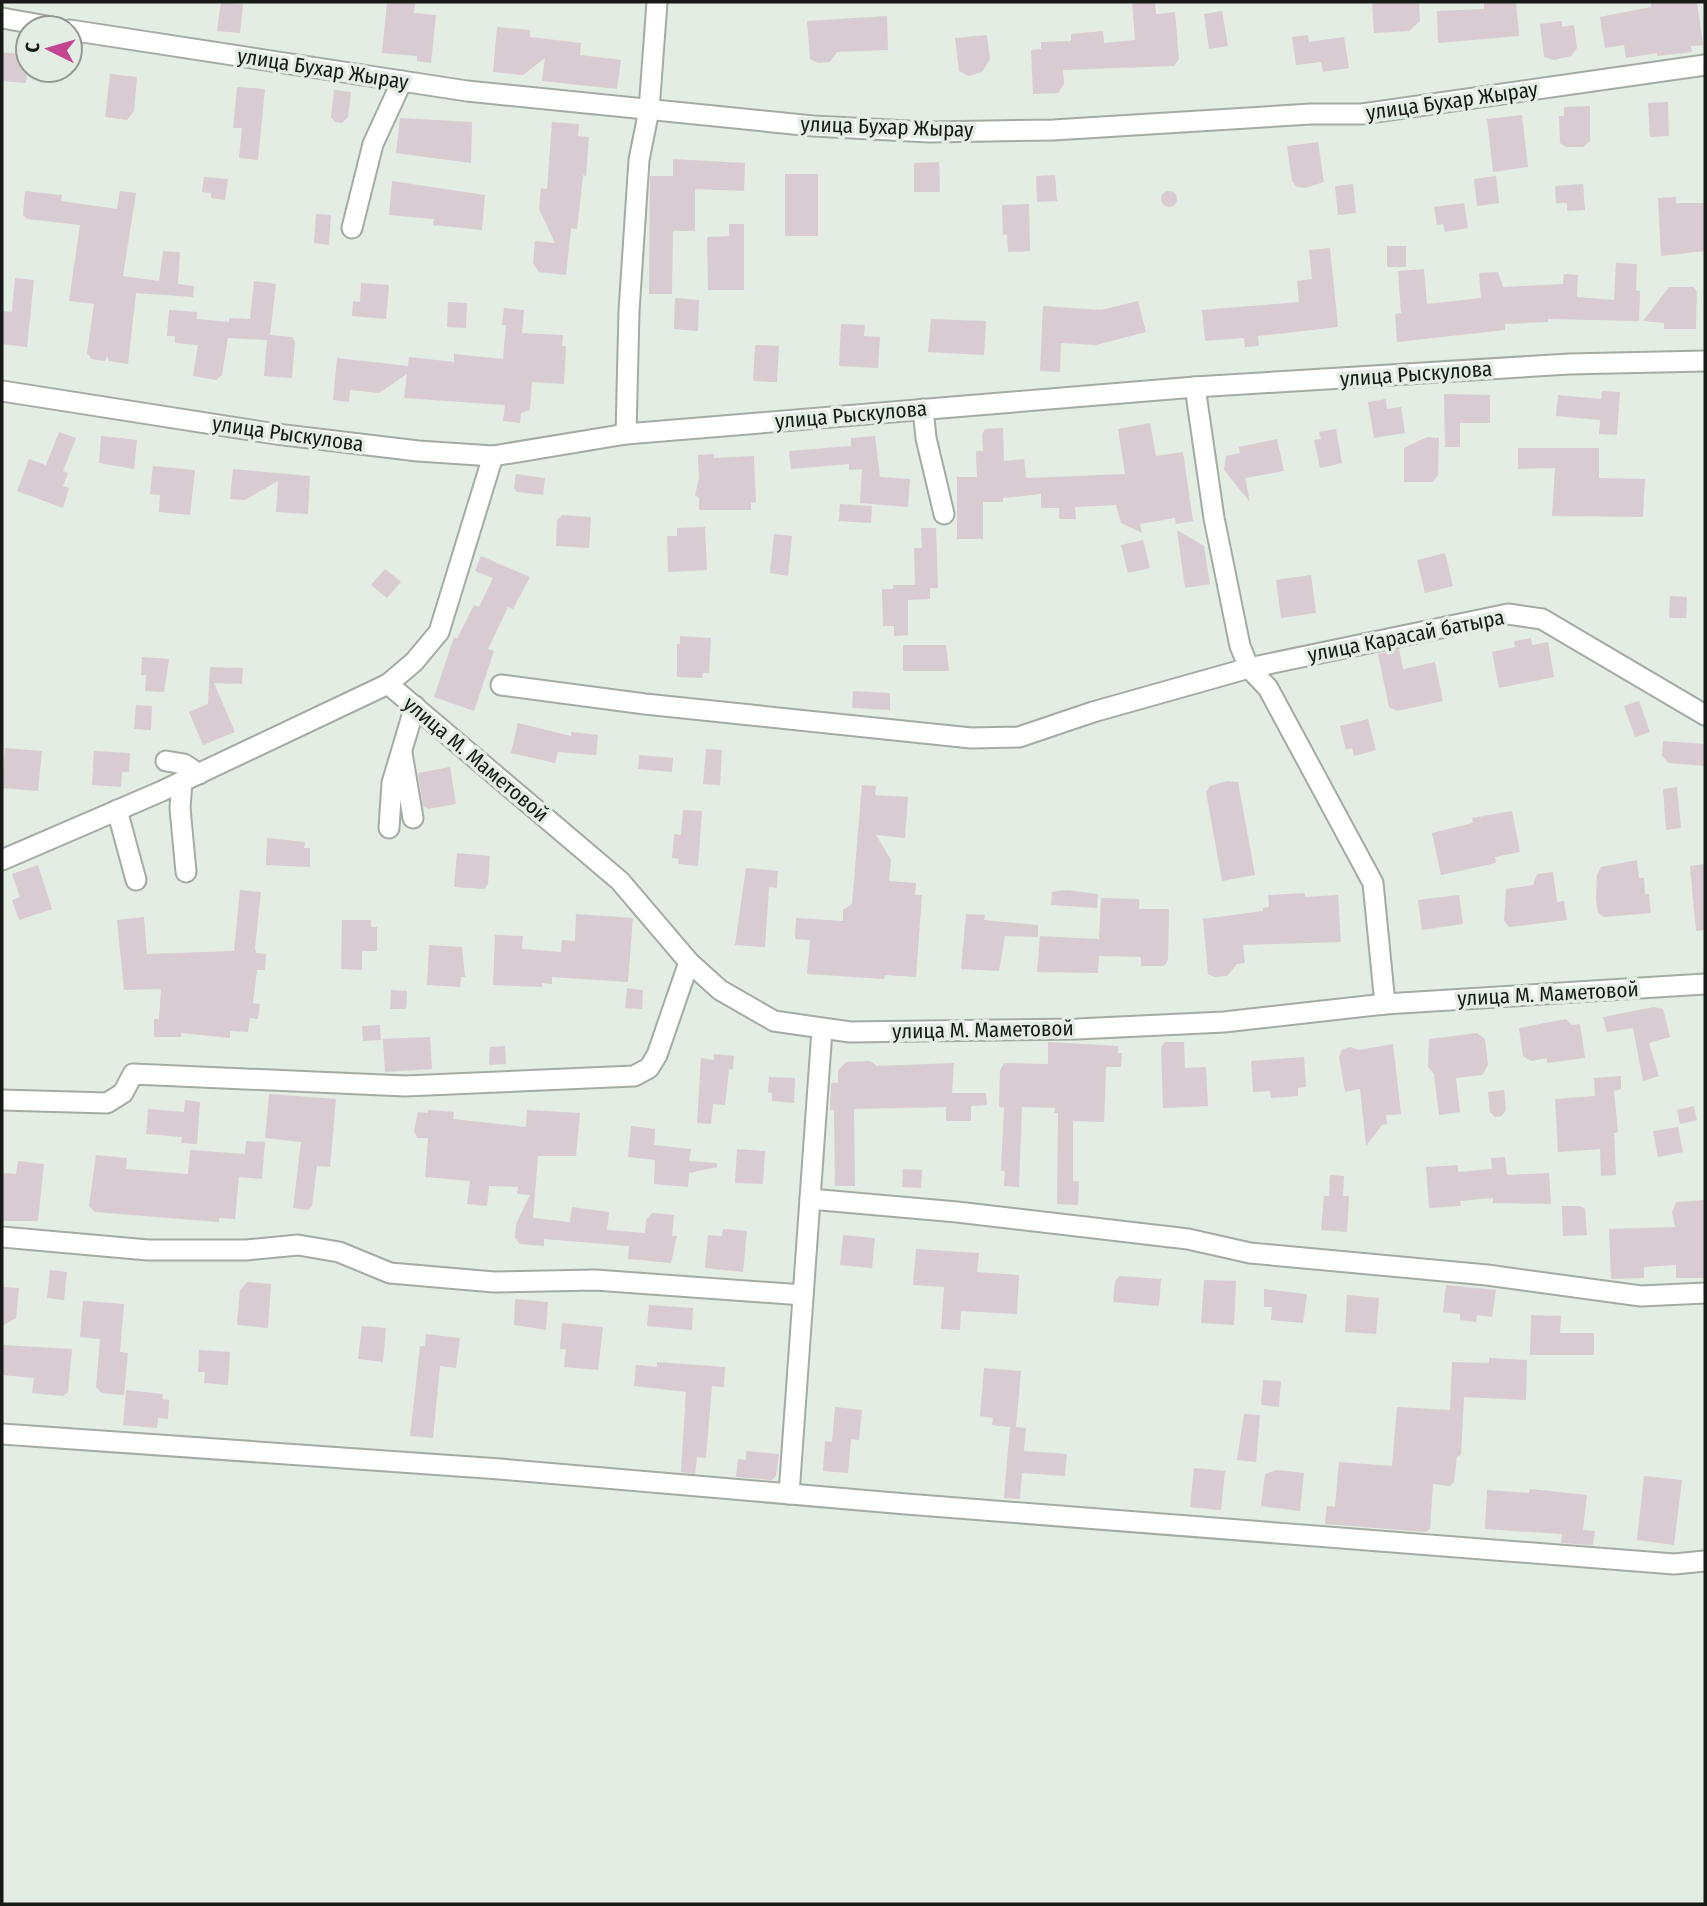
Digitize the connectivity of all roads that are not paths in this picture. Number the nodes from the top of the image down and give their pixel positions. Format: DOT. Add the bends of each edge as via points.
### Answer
graph roads {
  1 [pos="657,2"];
  2 [pos="84,32"];
  3 [pos="1705,65"];
  4 [pos="402,81"];
  5 [pos="649,110"];
  6 [pos="352,228"];
  7 [pos="1705,361"];
  8 [pos="1195,387"];
  9 [pos="2,391"];
  10 [pos="923,409"];
  11 [pos="626,434"];
  12 [pos="493,456"];
  13 [pos="944,514"];
  14 [pos="1249,668"];
  15 [pos="388,684"];
  16 [pos="500,685"];
  17 [pos="415,706"];
  18 [pos="1705,715"];
  19 [pos="401,745"];
  20 [pos="166,761"];
  21 [pos="191,778"];
  22 [pos="117,810"];
  23 [pos="413,818"];
  24 [pos="389,828"];
  25 [pos="4,858"];
  26 [pos="186,872"];
  27 [pos="136,880"];
  28 [pos="689,962"];
  29 [pos="1705,984"];
  30 [pos="1385,1004"];
  31 [pos="822,1030"];
  32 [pos="2,1100"];
  33 [pos="810,1199"];
  34 [pos="2,1237"];
  35 [pos="1705,1293"];
  36 [pos="803,1295"];
  37 [pos="2,1434"];
  38 [pos="789,1494"];
  39 [pos="1705,1561"];
  1 -- 5 [label="street"];
  2 -- 4 [label="street, улица Бухар Жырау"];
  3 -- 5 [label="street, улица Бухар Жырау" via="1362,114 1066,130 929,132"];
  4 -- 5 [label="street, улица Бухар Жырау"];
  4 -- 6 [label="street" via="373,144"];
  5 -- 11 [label="street" via="639,160"];
  7 -- 8 [label="street, улица Рыскулова" via="1569,364"];
  8 -- 10 [label="street, улица Рыскулова"];
  8 -- 14 [label="street" via="1214,518 1240,646"];
  9 -- 12 [label="street, улица Рыскулова" via="276,434"];
  10 -- 11 [label="street, улица Рыскулова"];
  10 -- 13 [label="street"];
  11 -- 12 [label="street, улица Рыскулова"];
  12 -- 15 [label="street, улица М. Маметовой" via="439,632"];
  14 -- 16 [label="street, улица Карасай батыра" via="1019,737 971,738"];
  14 -- 18 [label="street, улица Карасай батыра" via="1508,614 1542,619"];
  14 -- 30 [label="street" via="1268,688 1373,883"];
  15 -- 17 [label="street, улица М. Маметовой"];
  15 -- 21 [label="street, улица М. Маметовой"];
  17 -- 19 [label="street"];
  17 -- 28 [label="street, улица М. Маметовой" via="620,881"];
  19 -- 23 [label="street"];
  19 -- 24 [label="street"];
  20 -- 21 [label="street" via="184,764"];
  21 -- 22 [label="street, улица М. Маметовой"];
  21 -- 26 [label="street" via="180,808"];
  22 -- 25 [label="street, улица М. Маметовой"];
  22 -- 27 [label="street"];
  28 -- 31 [label="street, улица М. Маметовой" via="720,990 774,1021"];
  28 -- 32 [label="street" via="657,1055 649,1068 634,1076 405,1086 133,1074 123,1093 107,1103"];
  29 -- 30 [label="street, улица М. Маметовой"];
  30 -- 31 [label="street, улица М. Маметовой" via="1224,1022 1077,1029"];
  31 -- 33 [label="street"];
  33 -- 35 [label="street" via="957,1212 1188,1239 1250,1252 1487,1275 1641,1296"];
  33 -- 36 [label="street"];
  34 -- 36 [label="street" via="148,1250 298,1245 340,1252 390,1273 494,1282 595,1280"];
  36 -- 38 [label="street"];
  37 -- 38 [label="street"];
  38 -- 39 [label="street" via="1674,1564"];
}
